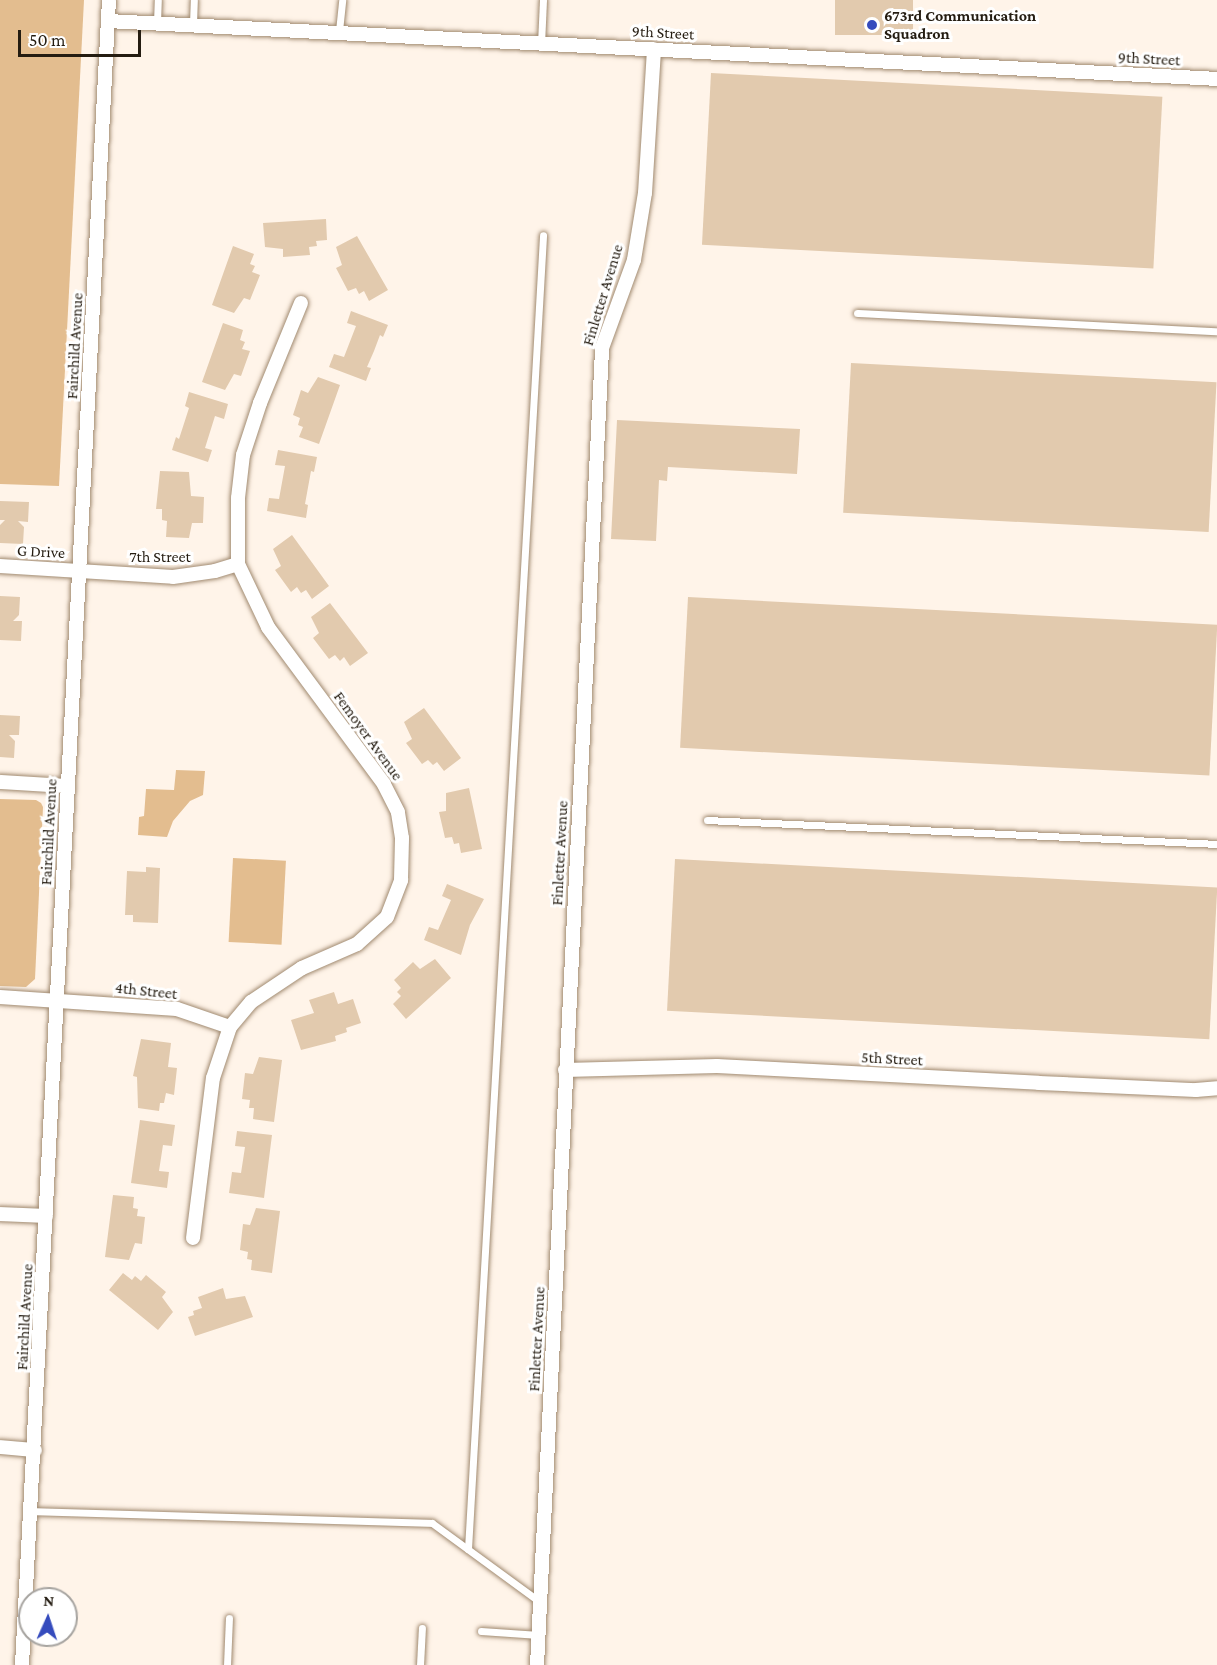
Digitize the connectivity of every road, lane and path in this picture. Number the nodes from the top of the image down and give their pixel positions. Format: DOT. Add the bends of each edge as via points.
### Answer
graph roads {
  1 [pos="109,0"];
  2 [pos="158,0"];
  3 [pos="194,0"];
  4 [pos="342,0"];
  5 [pos="543,0"];
  6 [pos="108,21"];
  7 [pos="157,23"];
  8 [pos="193,24"];
  9 [pos="339,31"];
  10 [pos="541,44"];
  11 [pos="654,49"];
  12 [pos="1217,79"];
  13 [pos="543,235"];
  14 [pos="301,303"];
  15 [pos="857,313"];
  16 [pos="1217,331"];
  17 [pos="238,564"];
  18 [pos="0,566"];
  19 [pos="80,571"];
  20 [pos="0,782"];
  21 [pos="67,786"];
  22 [pos="707,820"];
  23 [pos="1217,844"];
  24 [pos="0,997"];
  25 [pos="57,1000"];
  26 [pos="230,1027"];
  27 [pos="566,1070"];
  28 [pos="1217,1088"];
  29 [pos="0,1214"];
  30 [pos="46,1216"];
  31 [pos="193,1238"];
  32 [pos="0,1447"];
  33 [pos="35,1450"];
  34 [pos="31,1511"];
  35 [pos="468,1549"];
  36 [pos="541,1602"];
  37 [pos="229,1618"];
  38 [pos="422,1628"];
  39 [pos="481,1631"];
  40 [pos="539,1635"];
  41 [pos="22,1665"];
  42 [pos="227,1665"];
  43 [pos="420,1665"];
  44 [pos="537,1665"];
  1 -- 6 [label="street, Fairchild Avenue"];
  2 -- 7 [label="lane"];
  3 -- 8 [label="lane"];
  4 -- 9 [label="lane"];
  5 -- 10 [label="lane"];
  6 -- 7 [label="street, 9th Street"];
  6 -- 19 [label="street, Fairchild Avenue"];
  7 -- 8 [label="street, 9th Street"];
  8 -- 9 [label="street, 9th Street"];
  9 -- 10 [label="street, 9th Street"];
  10 -- 11 [label="street, 9th Street"];
  11 -- 12 [label="street, 9th Street"];
  11 -- 27 [label="street, Finletter Avenue" via="645,193 634,260 602,348"];
  13 -- 35 [label="lane"];
  14 -- 17 [label="street, Femoyer Avenue" via="243,455 238,498"];
  15 -- 16 [label="lane"];
  17 -- 19 [label="street, 7th Street" via="173,577"];
  17 -- 26 [label="street, Femoyer Avenue" via="268,627 384,784 398,812 402,838 401,880 387,916 357,944 302,968 251,1002"];
  18 -- 19 [label="street, G Drive"];
  19 -- 21 [label="street, Fairchild Avenue"];
  20 -- 21 [label="street"];
  21 -- 25 [label="street, Fairchild Avenue"];
  22 -- 23 [label="lane"];
  24 -- 25 [label="street, 4th Street"];
  25 -- 26 [label="street, 4th Street" via="177,1010"];
  25 -- 30 [label="street, Fairchild Avenue"];
  26 -- 31 [label="street, Femoyer Avenue" via="213,1078"];
  27 -- 28 [label="street, 5th Street" via="717,1066"];
  27 -- 36 [label="street, Finletter Avenue"];
  29 -- 30 [label="street"];
  30 -- 33 [label="street, Fairchild Avenue"];
  32 -- 33 [label="street"];
  33 -- 34 [label="street, Fairchild Avenue"];
  34 -- 35 [label="lane" via="432,1523"];
  34 -- 41 [label="street, Fairchild Avenue"];
  35 -- 36 [label="lane"];
  36 -- 40 [label="street, Finletter Avenue"];
  37 -- 42 [label="lane"];
  38 -- 43 [label="lane"];
  39 -- 40 [label="lane"];
  40 -- 44 [label="street, Finletter Avenue"];
}
